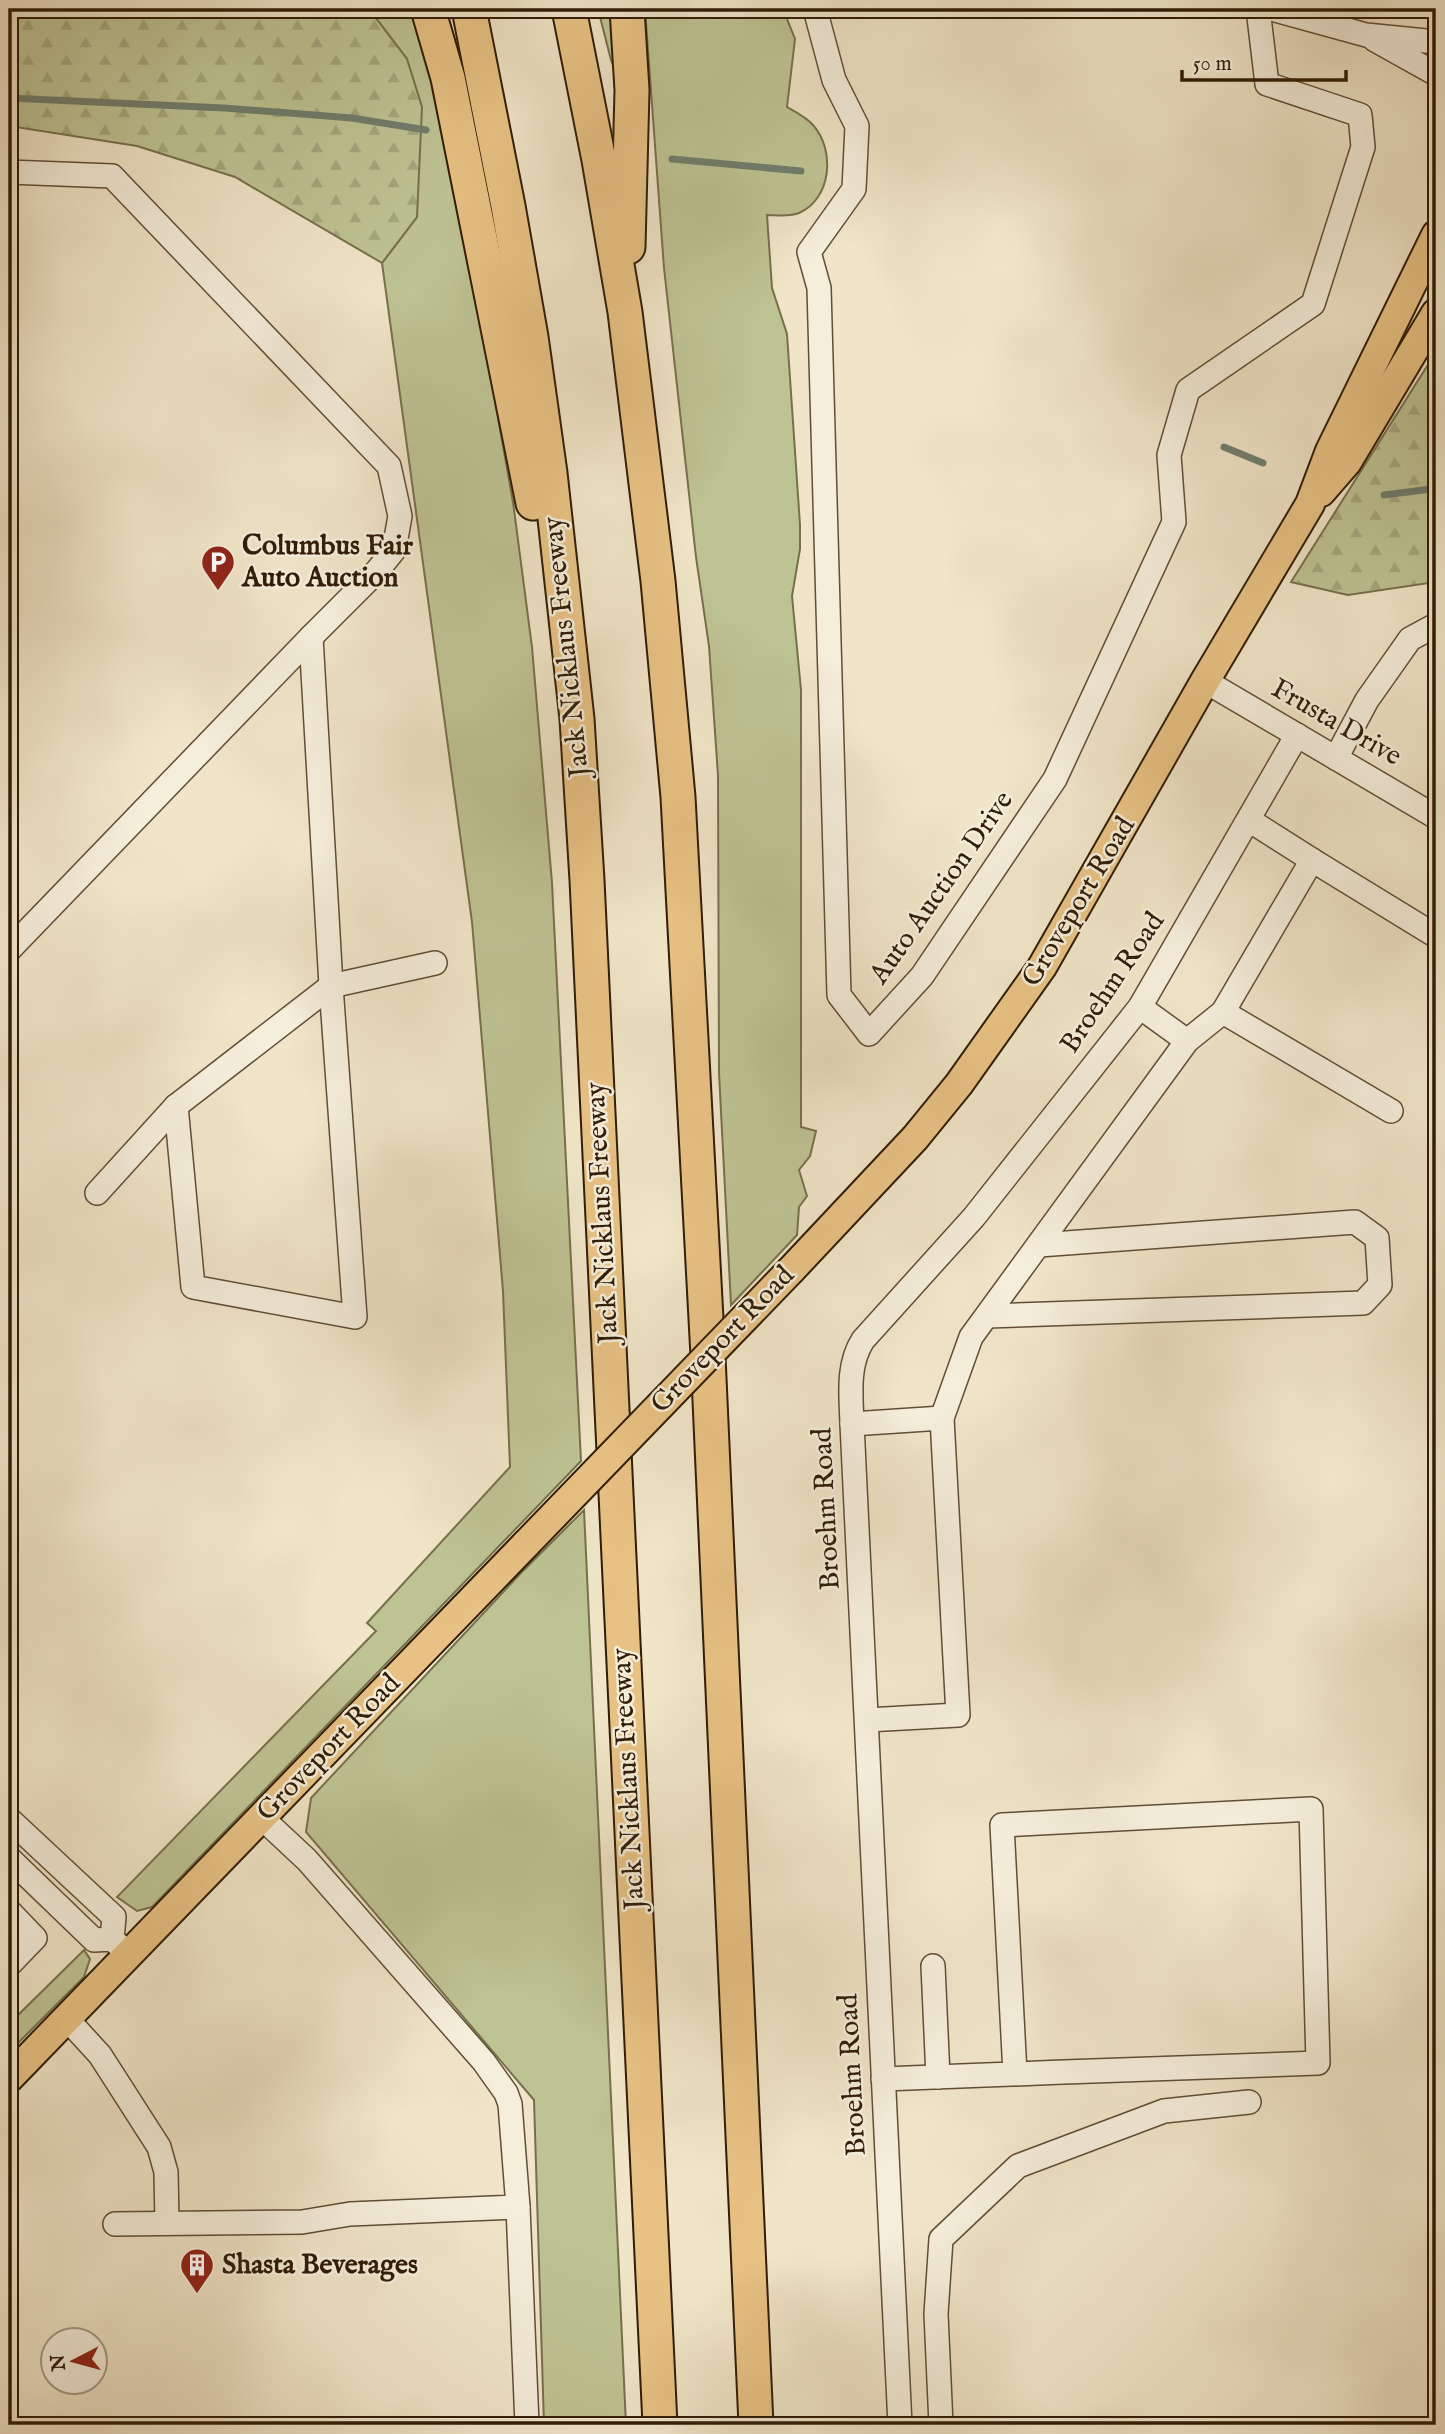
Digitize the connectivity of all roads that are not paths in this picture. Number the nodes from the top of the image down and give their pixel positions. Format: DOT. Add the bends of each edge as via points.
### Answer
graph roads {
  1 [pos="428,9"];
  2 [pos="469,9"];
  3 [pos="569,9"];
  4 [pos="627,9"];
  5 [pos="815,9"];
  6 [pos="1258,9"];
  7 [pos="1272,9"];
  8 [pos="1366,35"];
  9 [pos="1436,42"];
  10 [pos="1436,74"];
  11 [pos="9,172"];
  12 [pos="1436,235"];
  13 [pos="625,312"];
  14 [pos="1436,313"];
  15 [pos="1310,505"];
  16 [pos="1436,625"];
  17 [pos="311,637"];
  18 [pos="1205,681"];
  19 [pos="577,719"];
  20 [pos="1297,735"];
  21 [pos="1336,758"];
  22 [pos="1436,817"];
  23 [pos="1248,820"];
  24 [pos="1312,860"];
  25 [pos="1436,936"];
  26 [pos="9,950"];
  27 [pos="435,963"];
  28 [pos="331,986"];
  29 [pos="1140,1007"];
  30 [pos="1223,1012"];
  31 [pos="1187,1041"];
  32 [pos="176,1106"];
  33 [pos="1391,1111"];
  34 [pos="97,1193"];
  35 [pos="1039,1245"];
  36 [pos="987,1316"];
  37 [pos="942,1418"];
  38 [pos="852,1424"];
  39 [pos="867,1720"];
  40 [pos="262,1818"];
  41 [pos="9,1819"];
  42 [pos="40,1848"];
  43 [pos="15,1864"];
  44 [pos="9,1911"];
  45 [pos="121,1947"];
  46 [pos="9,1965"];
  47 [pos="933,1966"];
  48 [pos="67,2019"];
  49 [pos="1015,2074"];
  50 [pos="938,2077"];
  51 [pos="9,2078"];
  52 [pos="883,2079"];
  53 [pos="1249,2102"];
  54 [pos="518,2207"];
  55 [pos="167,2223"];
  56 [pos="116,2224"];
  57 [pos="527,2425"];
  58 [pos="660,2425"];
  59 [pos="756,2425"];
  60 [pos="900,2425"];
  61 [pos="941,2425"];
  1 -- 19 [label="highway" via="448,78"];
  2 -- 19 [label="highway, Jack Nicklaus Freeway" via="530,337"];
  3 -- 13 [label="highway"];
  4 -- 13 [label="highway" via="632,90"];
  5 -- 6 [label="street, Auto Auction Drive" via="834,79 857,127 854,190 809,252 818,288 839,995 869,1034 922,976 1055,779 1174,522 1168,455 1188,390 1313,304 1363,147 1360,115 1267,85"];
  7 -- 8 [label="street"];
  8 -- 9 [label="street"];
  8 -- 10 [label="street"];
  11 -- 17 [label="street" via="112,176 389,466 400,516 394,550"];
  12 -- 15 [label="main road, Groveport Road" via="1330,451"];
  13 -- 59 [label="highway" via="658,581 678,797"];
  14 -- 15 [label="main road, Groveport Road" via="1348,462"];
  15 -- 18 [label="main road, Groveport Road"];
  16 -- 21 [label="street" via="1410,639 1367,700"];
  17 -- 26 [label="street"];
  17 -- 28 [label="street"];
  18 -- 20 [label="street, Frusta Drive"];
  18 -- 40 [label="main road, Groveport Road, bridge" via="1042,967 959,1084 893,1163"];
  19 -- 58 [label="highway, Jack Nicklaus Freeway"];
  20 -- 21 [label="street, Frusta Drive"];
  20 -- 23 [label="street, Broehm Road"];
  21 -- 22 [label="street, Frusta Drive"];
  23 -- 24 [label="street"];
  23 -- 29 [label="street, Broehm Road"];
  24 -- 25 [label="street"];
  24 -- 30 [label="street"];
  27 -- 28 [label="street"];
  28 -- 32 [label="street"];
  28 -- 32 [label="street" via="355,1317 193,1287"];
  29 -- 31 [label="street"];
  29 -- 38 [label="street, Broehm Road" via="974,1217 854,1353"];
  30 -- 31 [label="street"];
  30 -- 33 [label="street"];
  31 -- 35 [label="street"];
  32 -- 34 [label="street"];
  35 -- 36 [label="street"];
  35 -- 36 [label="street" via="1355,1222 1377,1238 1380,1285 1363,1303"];
  36 -- 37 [label="street" via="971,1337"];
  37 -- 38 [label="street"];
  37 -- 39 [label="street" via="958,1715"];
  38 -- 39 [label="street, Broehm Road"];
  39 -- 52 [label="street, Broehm Road"];
  40 -- 45 [label="main road, Groveport Road"];
  40 -- 54 [label="street" via="307,1860 506,2093"];
  41 -- 42 [label="street"];
  42 -- 43 [label="street"];
  42 -- 45 [label="street" via="114,1917"];
  43 -- 45 [label="street" via="94,1940"];
  44 -- 46 [label="street" via="35,1938"];
  45 -- 48 [label="main road, Groveport Road"];
  47 -- 50 [label="street"];
  48 -- 51 [label="main road, Groveport Road"];
  48 -- 55 [label="street" via="100,2056 159,2147 166,2172"];
  49 -- 49 [label="street" via="1318,2063 1311,1809 1002,1825"];
  49 -- 50 [label="street"];
  50 -- 52 [label="street"];
  52 -- 60 [label="street, Broehm Road"];
  53 -- 61 [label="street" via="1164,2111 1018,2166 942,2239 936,2314"];
  54 -- 55 [label="street" via="351,2214 302,2222"];
  54 -- 57 [label="street"];
  55 -- 56 [label="street"];
}
